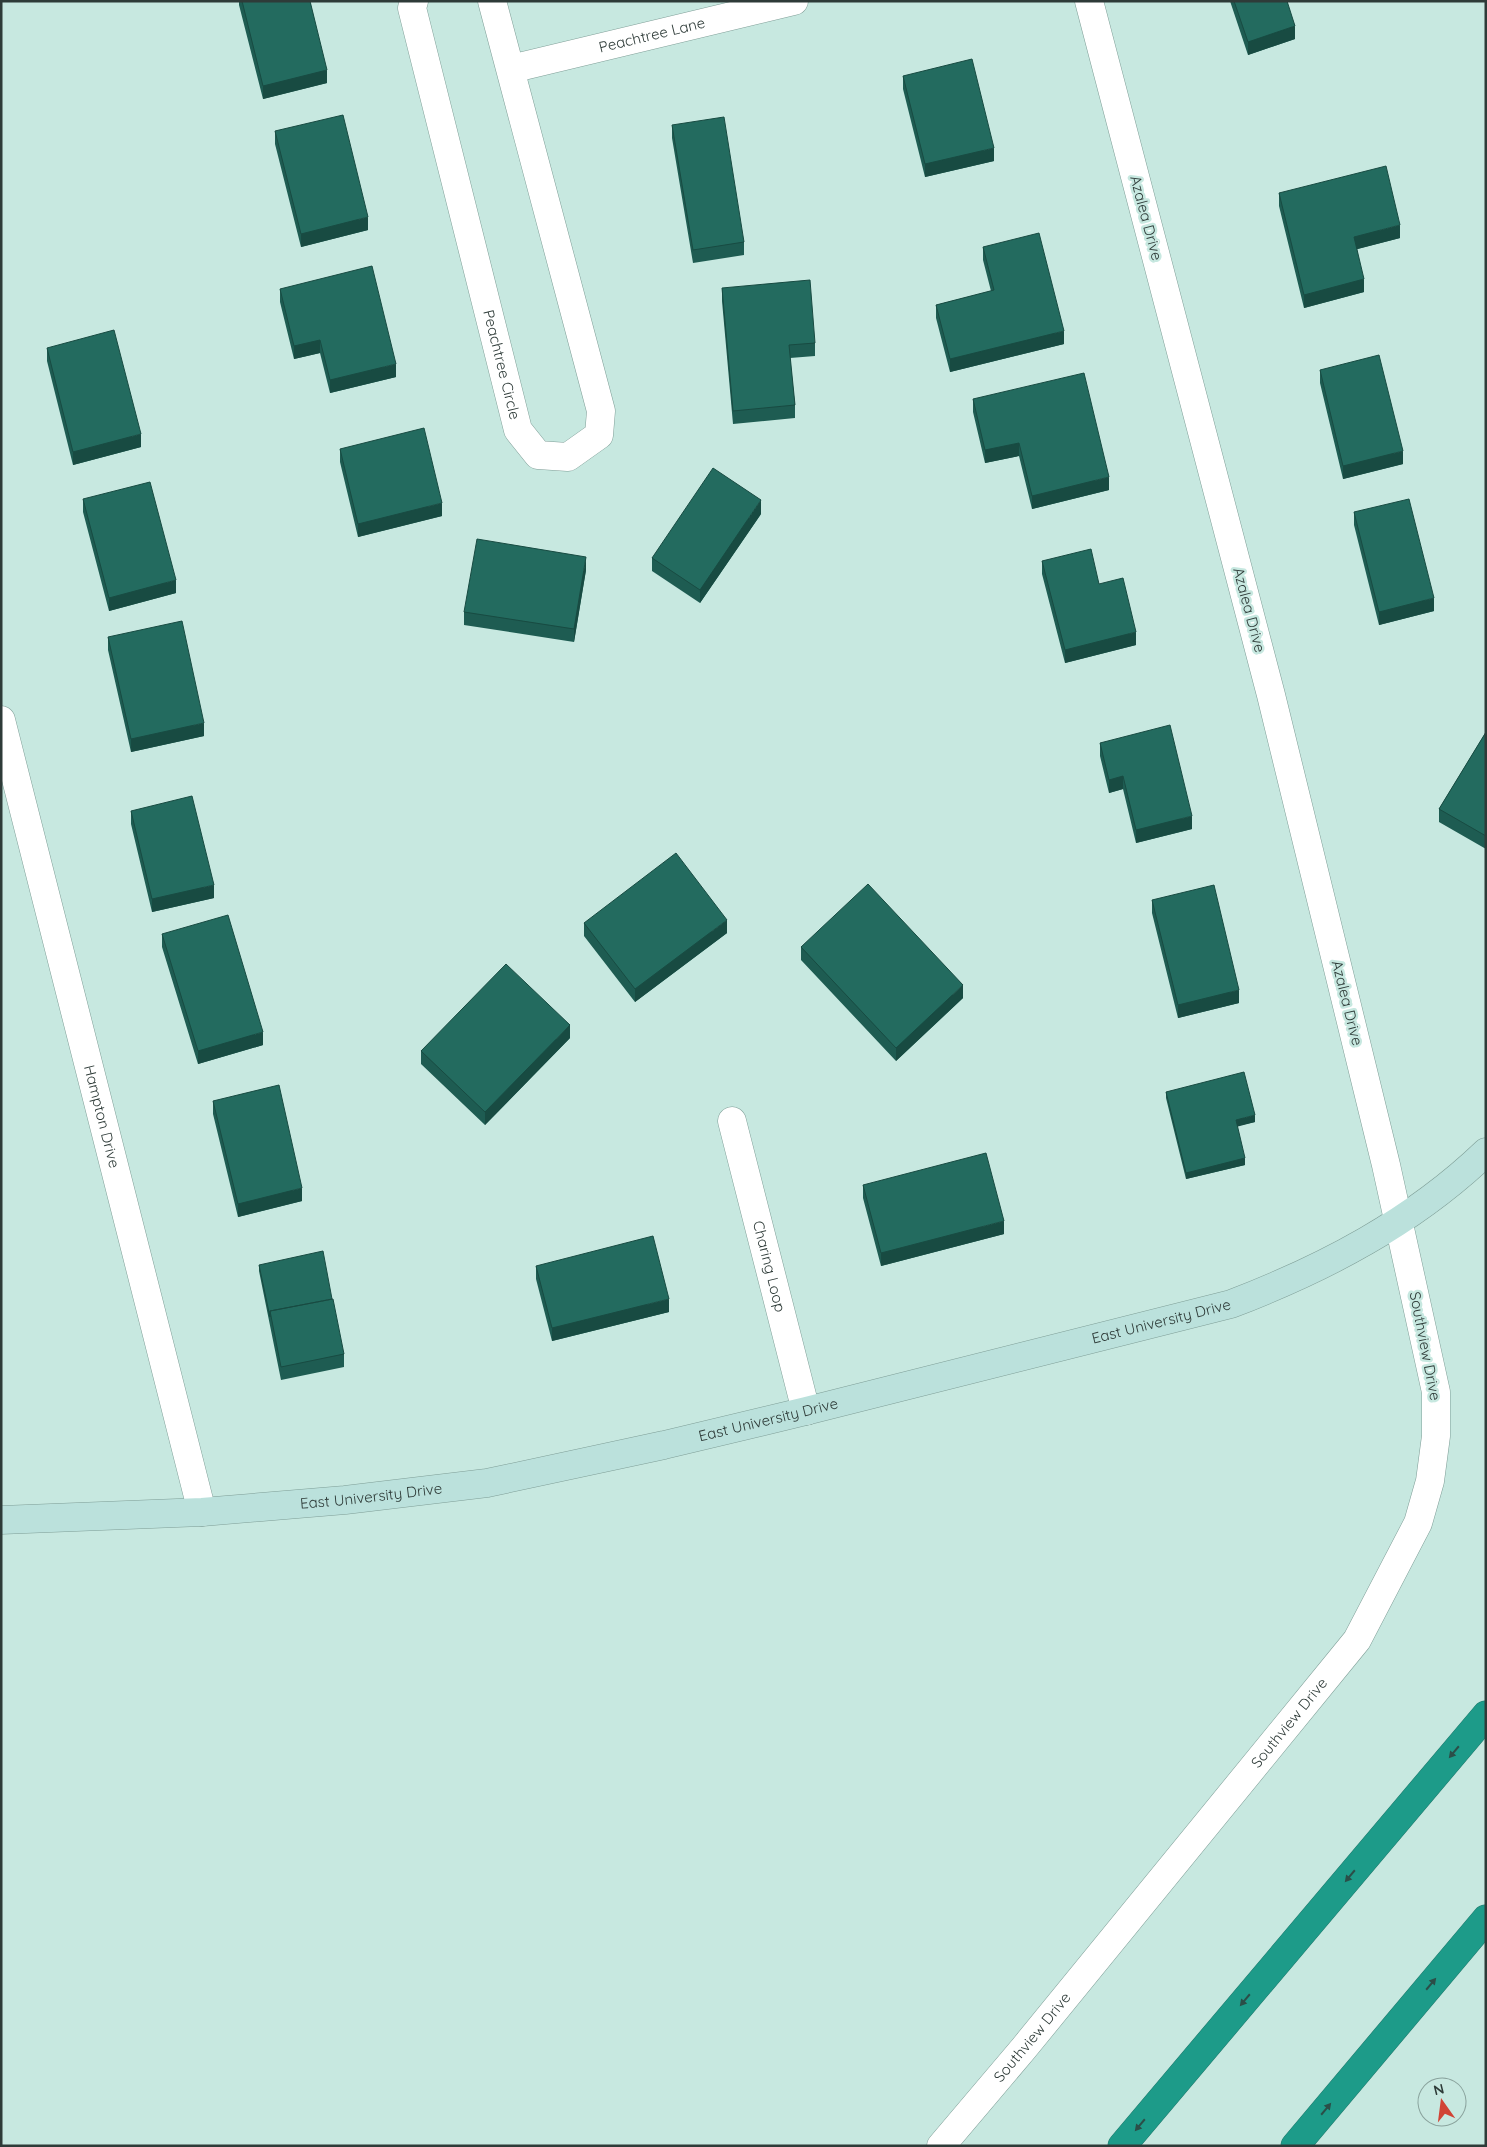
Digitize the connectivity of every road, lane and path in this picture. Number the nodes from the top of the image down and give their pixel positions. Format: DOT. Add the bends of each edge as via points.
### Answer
graph roads {
  1 [pos="414,1"];
  2 [pos="492,1"];
  3 [pos="794,1"];
  4 [pos="1089,1"];
  5 [pos="511,69"];
  6 [pos="1,720"];
  7 [pos="732,1121"];
  8 [pos="1486,1152"];
  9 [pos="1400,1221"];
  10 [pos="806,1411"];
  11 [pos="202,1512"];
  12 [pos="1,1520"];
  13 [pos="1486,1715"];
  14 [pos="1486,1920"];
  15 [pos="941,2146"];
  16 [pos="1122,2146"];
  17 [pos="1295,2146"];
  1 -- 5 [label="street, Peachtree Circle" via="412,8 518,430 538,455 568,457 599,435 601,411"];
  2 -- 5 [label="street, Peachtree Circle"];
  3 -- 5 [label="street, Peachtree Lane"];
  4 -- 9 [label="street, Azalea Drive" via="1271,695"];
  6 -- 11 [label="street, Hampton Drive"];
  7 -- 10 [label="street, Charing Loop"];
  8 -- 9 [label="main road, East University Drive"];
  9 -- 10 [label="main road, East University Drive" via="1338,1258 1231,1304"];
  9 -- 15 [label="street, Southview Drive" via="1436,1392 1436,1436 1430,1481 1418,1523 1357,1640"];
  10 -- 11 [label="main road, East University Drive" via="487,1483 345,1500"];
  11 -- 12 [label="main road, East University Drive"];
  13 -- 16 [label="highway, one-way"];
  17 -- 14 [label="highway, one-way"];
}
